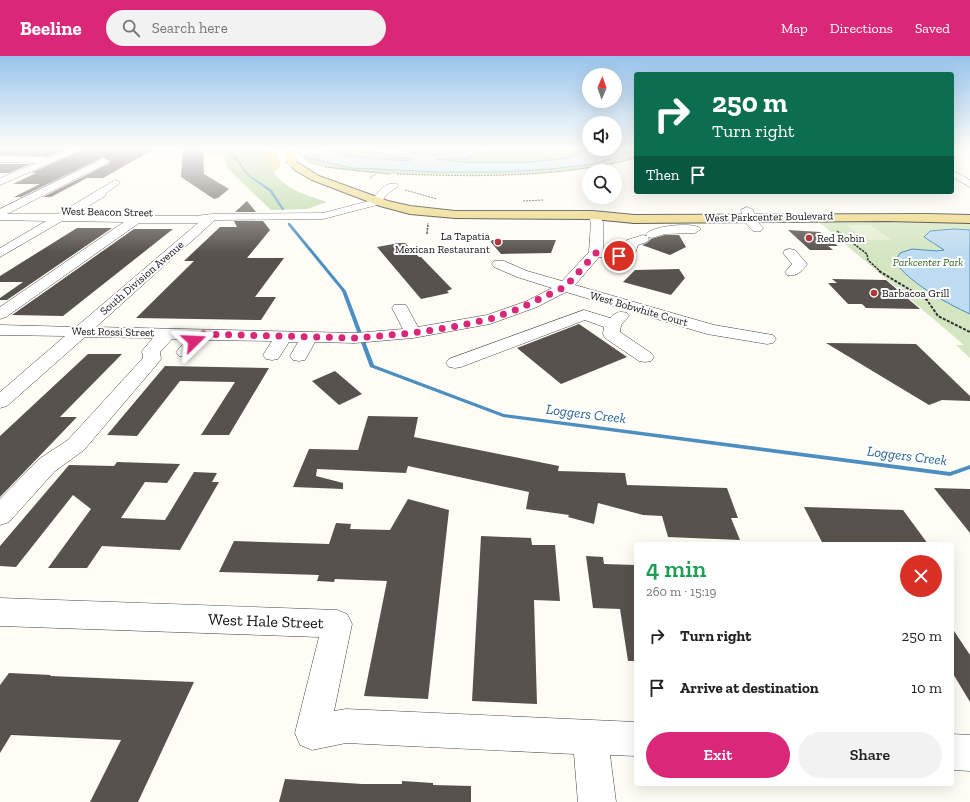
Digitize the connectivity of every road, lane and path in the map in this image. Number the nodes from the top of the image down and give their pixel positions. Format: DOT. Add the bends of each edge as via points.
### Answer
graph roads {
  1 [pos="54,184"];
  2 [pos="114,184"];
  3 [pos="332,184"];
  4 [pos="393,186"];
  5 [pos="342,199"];
  6 [pos="443,200"];
  7 [pos="543,200"];
  8 [pos="521,201"];
  9 [pos="377,202"];
  10 [pos="71,211"];
  11 [pos="970,211"];
  12 [pos="1,213"];
  13 [pos="748,214"];
  14 [pos="944,214"];
  15 [pos="594,215"];
  16 [pos="212,217"];
  17 [pos="59,218"];
  18 [pos="970,218"];
  19 [pos="429,219"];
  20 [pos="135,220"];
  21 [pos="756,228"];
  22 [pos="694,229"];
  23 [pos="834,230"];
  24 [pos="427,234"];
  25 [pos="0,253"];
  26 [pos="596,253"];
  27 [pos="790,253"];
  28 [pos="499,264"];
  29 [pos="792,272"];
  30 [pos="565,287"];
  31 [pos="629,307"];
  32 [pos="400,308"];
  33 [pos="0,314"];
  34 [pos="613,324"];
  35 [pos="0,330"];
  36 [pos="80,332"];
  37 [pos="970,332"];
  38 [pos="413,333"];
  39 [pos="167,334"];
  40 [pos="200,334"];
  41 [pos="284,336"];
  42 [pos="309,337"];
  43 [pos="767,339"];
  44 [pos="185,352"];
  45 [pos="272,355"];
  46 [pos="299,356"];
  47 [pos="645,356"];
  48 [pos="455,363"];
  49 [pos="0,402"];
  50 [pos="0,515"];
  51 [pos="0,612"];
  52 [pos="590,736"];
  53 [pos="634,739"];
  54 [pos="954,752"];
  55 [pos="970,753"];
  56 [pos="597,802"];
  1 -- 12 [label="street"];
  2 -- 10 [label="street"];
  3 -- 9 [label="main road, West Parkcenter Boulevard, bridge"];
  4 -- 6 [label="path"];
  4 -- 9 [label="street" via="381,194"];
  5 -- 9 [label="main road, West Parkcenter Boulevard"];
  7 -- 8 [label="path"];
  9 -- 15 [label="main road, West Parkcenter Boulevard" via="410,210 469,215"];
  9 -- 16 [label="street, West Beacon Street" via="323,216"];
  10 -- 12 [label="street, West Beacon Street"];
  10 -- 16 [label="street, West Beacon Street" via="208,214"];
  10 -- 17 [label="street"];
  11 -- 14 [label="main road"];
  12 -- 17 [label="street, West Beacon Street"];
  13 -- 14 [label="main road, West Parkcenter Boulevard"];
  13 -- 15 [label="main road, West Parkcenter Boulevard" via="632,219"];
  13 -- 21 [label="street"];
  14 -- 18 [label="main road"];
  15 -- 26 [label="street" via="598,233"];
  16 -- 20 [label="street, West Beacon Street" via="196,220"];
  16 -- 36 [label="street, South Division Avenue"];
  17 -- 20 [label="street, West Beacon Street"];
  17 -- 25 [label="street"];
  19 -- 24 [label="path"];
  20 -- 33 [label="street"];
  22 -- 26 [label="street" via="664,230 632,243 628,257"];
  23 -- 37 [label="path" via="852,241 879,271 927,300 938,316"];
  26 -- 30 [label="street, West Rossi Street"];
  27 -- 29 [label="street" via="800,264"];
  28 -- 30 [label="street, West Bobwhite Court"];
  30 -- 31 [label="street, West Bobwhite Court"];
  30 -- 38 [label="street, West Rossi Street" via="532,304 490,319"];
  31 -- 34 [label="street"];
  31 -- 43 [label="street, West Bobwhite Court" via="713,330"];
  32 -- 38 [label="street"];
  34 -- 47 [label="street" via="611,334"];
  34 -- 48 [label="street" via="584,315"];
  35 -- 36 [label="street, West Rossi Street"];
  36 -- 39 [label="street, West Rossi Street"];
  36 -- 49 [label="street, South Division Avenue"];
  38 -- 42 [label="street, West Rossi Street" via="355,338"];
  39 -- 40 [label="street, West Rossi Street"];
  39 -- 50 [label="street" via="151,350 152,359 76,445 47,465"];
  40 -- 41 [label="street, West Rossi Street"];
  40 -- 44 [label="street"];
  41 -- 42 [label="street, West Rossi Street"];
  41 -- 45 [label="street"];
  42 -- 46 [label="street"];
  51 -- 52 [label="street, West Hale Street" via="337,624 312,733 346,726"];
  52 -- 53 [label="street, West Hale Street"];
  52 -- 56 [label="street"];
  54 -- 55 [label="street"];
}
